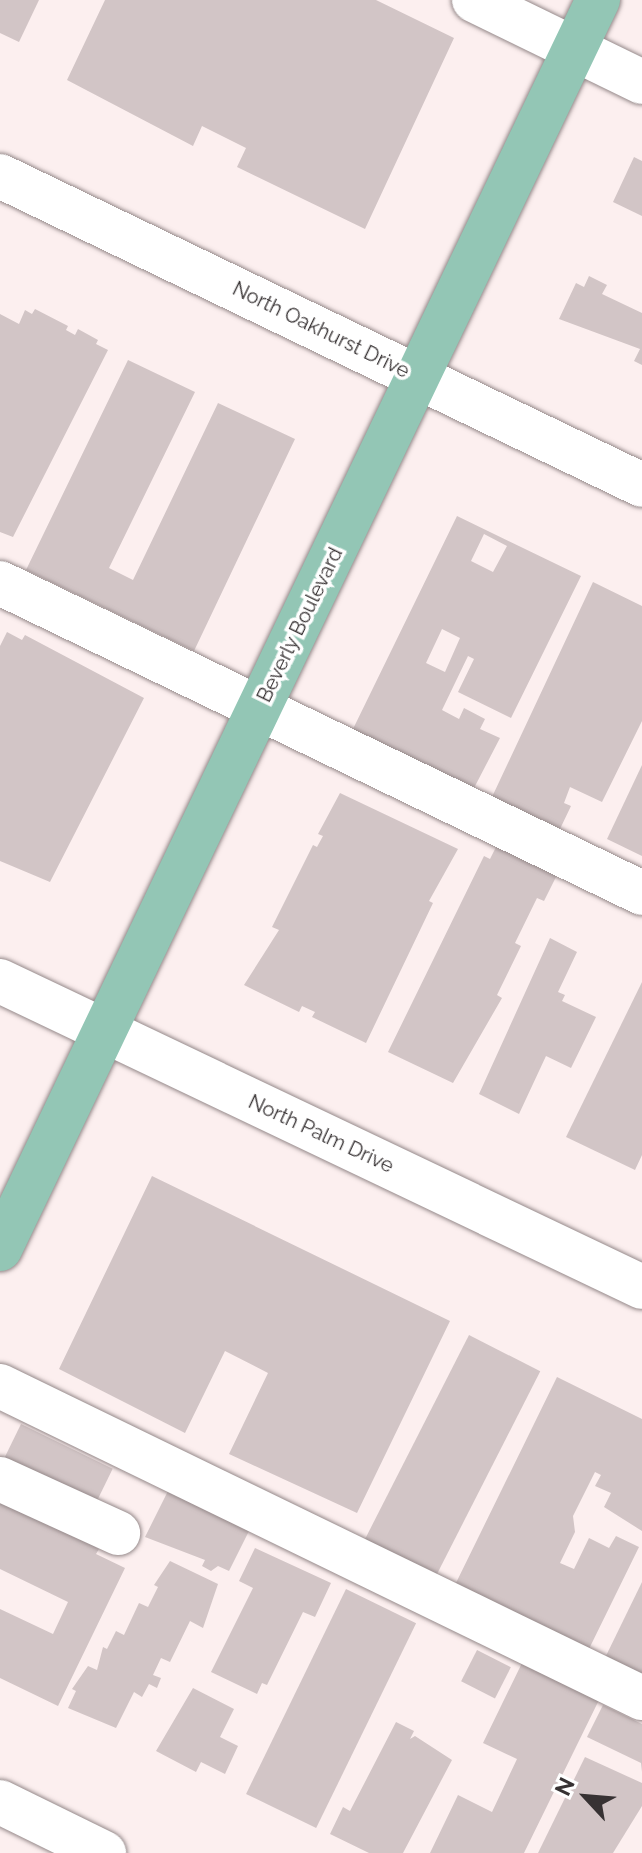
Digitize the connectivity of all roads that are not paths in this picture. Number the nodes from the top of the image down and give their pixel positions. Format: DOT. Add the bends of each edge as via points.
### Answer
graph roads {
  1 [pos="474,0"];
  2 [pos="598,0"];
  3 [pos="573,49"];
  4 [pos="642,82"];
  5 [pos="0,176"];
  6 [pos="420,378"];
  7 [pos="642,485"];
  8 [pos="0,583"];
  9 [pos="259,711"];
  10 [pos="642,893"];
  11 [pos="0,981"];
  12 [pos="103,1030"];
  13 [pos="0,1249"];
  14 [pos="642,1287"];
  15 [pos="0,1386"];
  16 [pos="0,1479"];
  17 [pos="118,1533"];
  18 [pos="642,1698"];
  19 [pos="0,1802"];
  20 [pos="104,1853"];
  1 -- 3 [label="street"];
  2 -- 3 [label="main road, Beverly Boulevard"];
  3 -- 4 [label="street"];
  3 -- 6 [label="main road, Beverly Boulevard"];
  5 -- 6 [label="street, North Oakhurst Drive"];
  6 -- 7 [label="street, North Oakhurst Drive"];
  6 -- 9 [label="main road, Beverly Boulevard"];
  8 -- 9 [label="street"];
  9 -- 10 [label="street"];
  9 -- 12 [label="main road, Beverly Boulevard"];
  11 -- 12 [label="street, North Palm Drive"];
  12 -- 13 [label="main road, Beverly Boulevard"];
  12 -- 14 [label="street, North Palm Drive"];
  15 -- 18 [label="street"];
  16 -- 17 [label="street"];
  19 -- 20 [label="street"];
}
